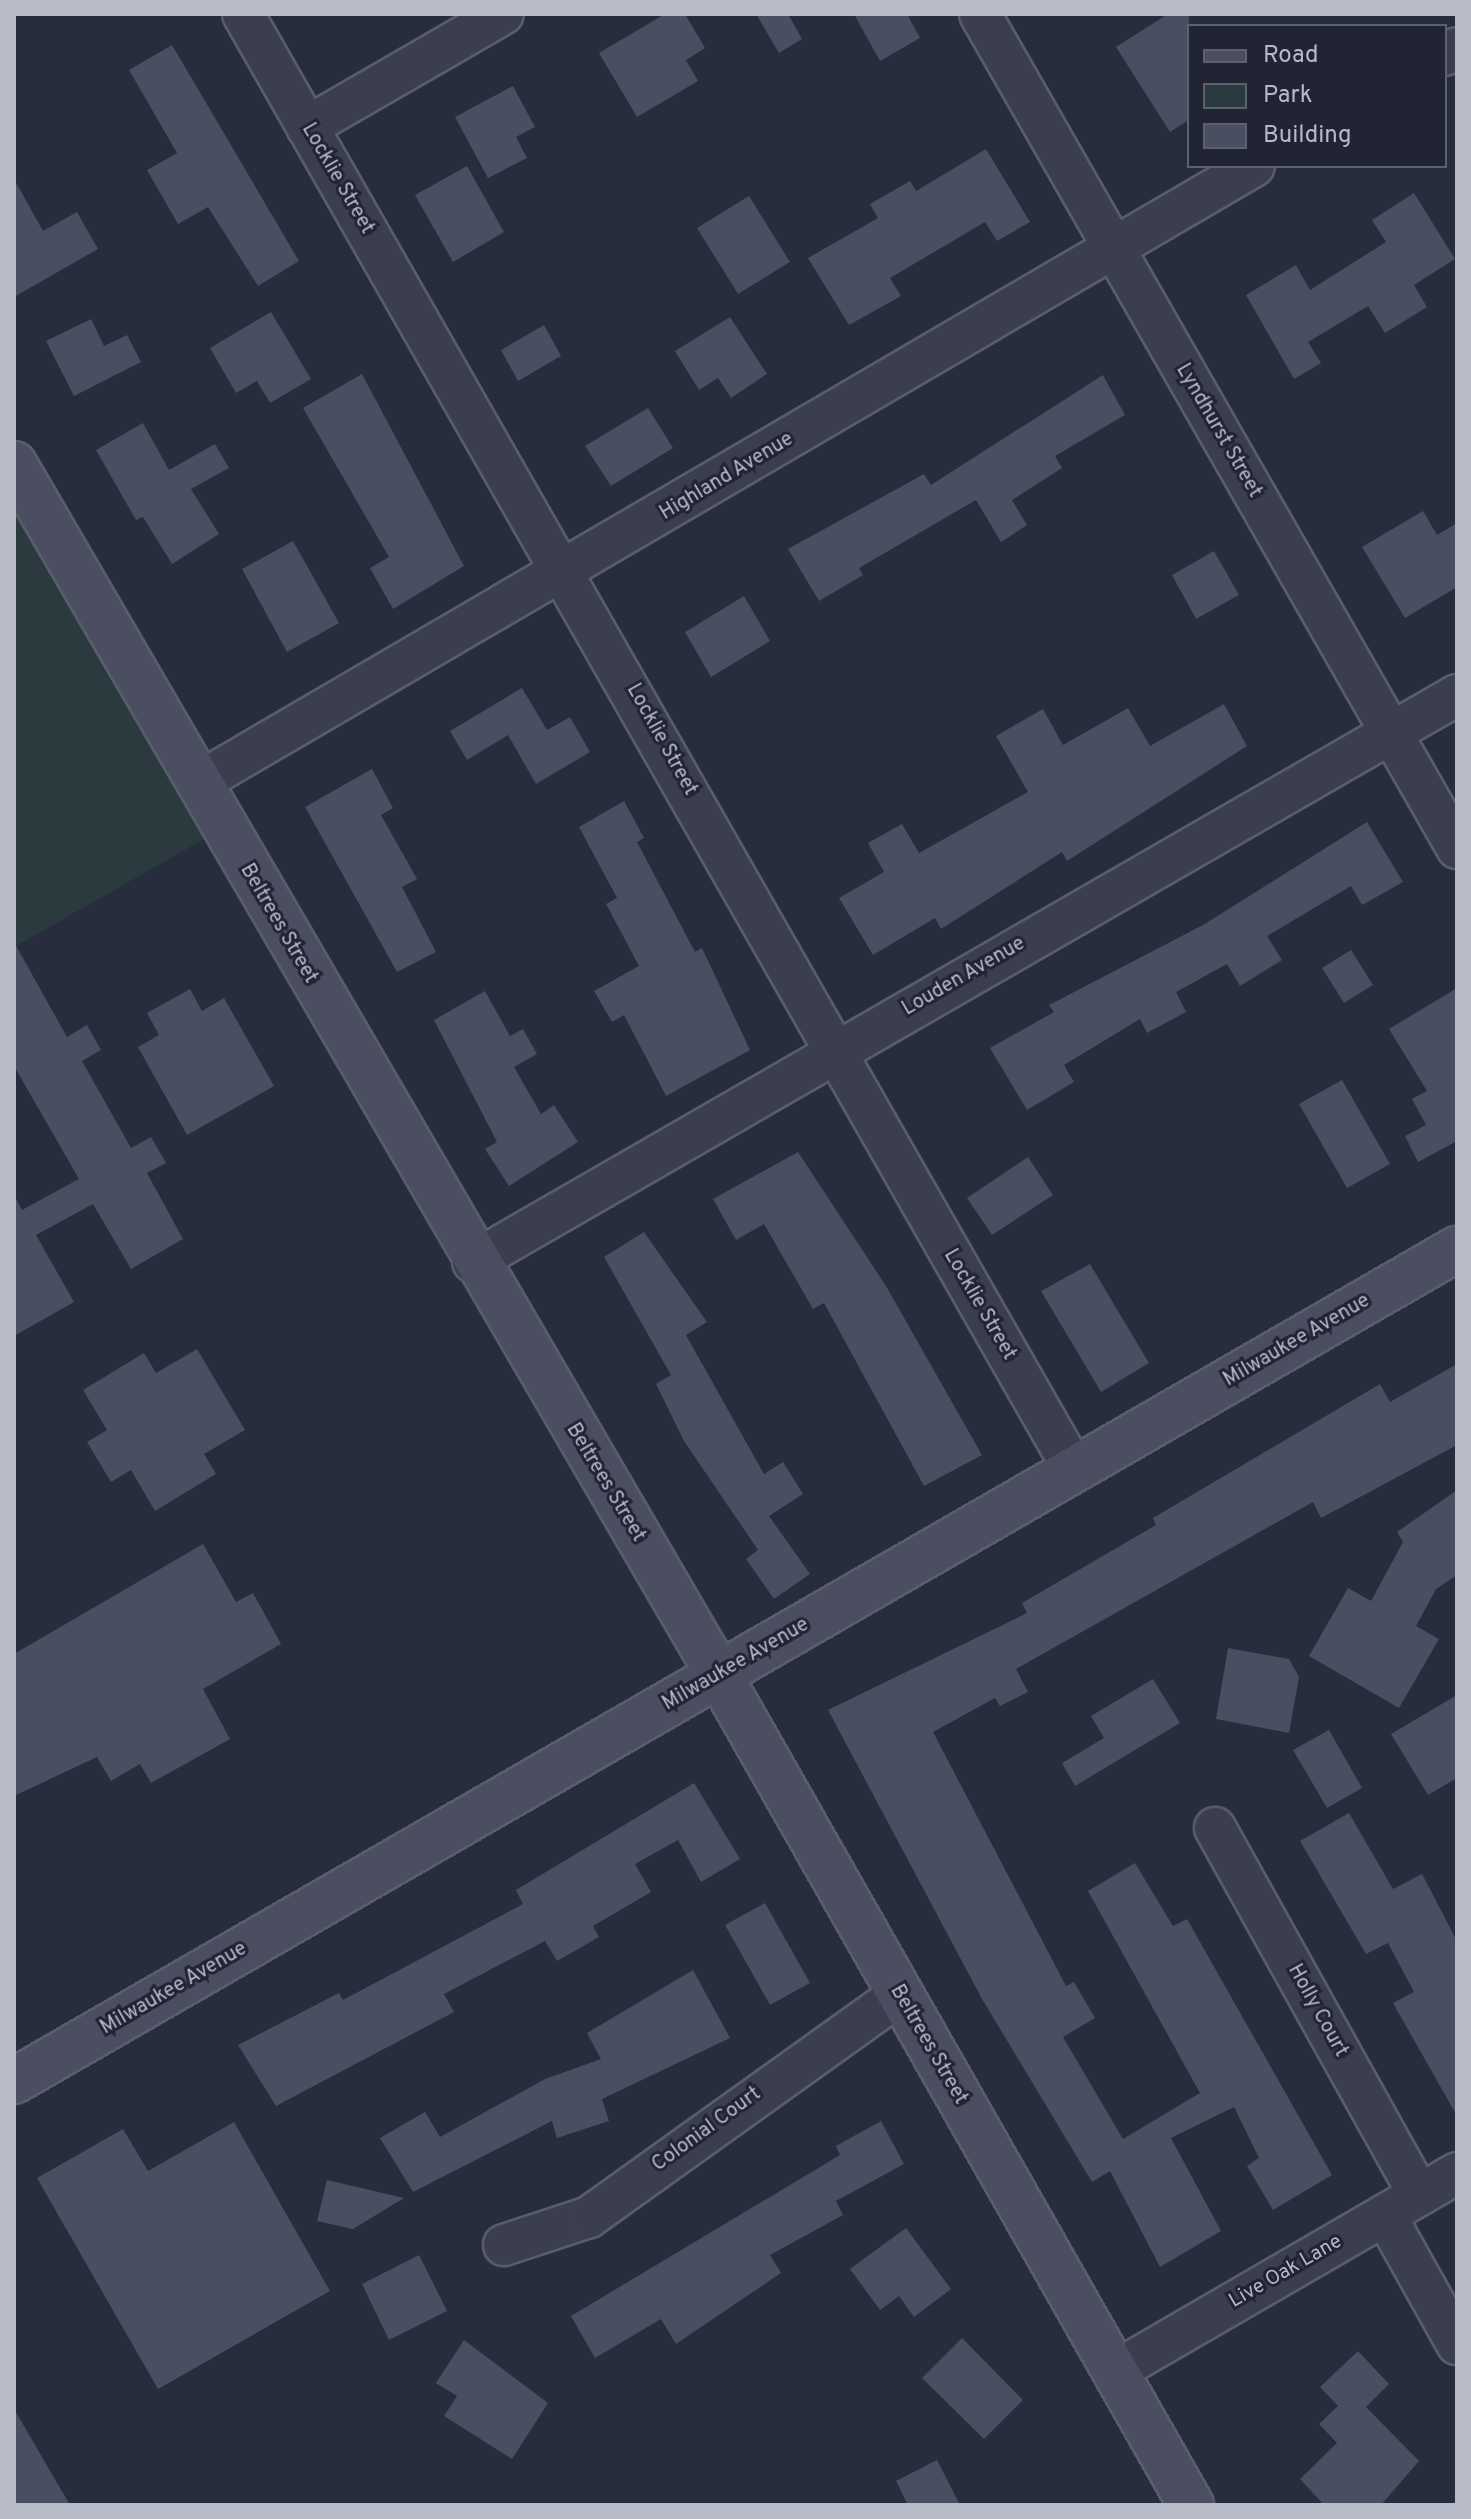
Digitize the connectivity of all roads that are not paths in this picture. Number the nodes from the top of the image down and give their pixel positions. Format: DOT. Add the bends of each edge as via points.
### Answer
graph roads {
  1 [pos="243,14"];
  2 [pos="503,14"];
  3 [pos="980,14"];
  4 [pos="307,127"];
  5 [pos="1251,168"];
  6 [pos="1114,248"];
  7 [pos="14,464"];
  8 [pos="567,572"];
  9 [pos="1457,695"];
  10 [pos="1390,734"];
  11 [pos="198,783"];
  12 [pos="1457,848"];
  13 [pos="835,1051"];
  14 [pos="1457,1249"];
  15 [pos="473,1262"];
  16 [pos="1074,1470"];
  17 [pos="719,1675"];
  18 [pos="1215,1828"];
  19 [pos="899,1995"];
  20 [pos="14,2081"];
  21 [pos="1457,2173"];
  22 [pos="1419,2195"];
  23 [pos="1385,2215"];
  24 [pos="504,2245"];
  25 [pos="1457,2344"];
  26 [pos="1114,2372"];
  27 [pos="1191,2505"];
  1 -- 4 [label="street, Locklie Street"];
  2 -- 4 [label="street"];
  3 -- 6 [label="street, Lyndhurst Street"];
  4 -- 8 [label="street, Locklie Street"];
  5 -- 6 [label="street, Highland Avenue"];
  6 -- 8 [label="street, Highland Avenue"];
  6 -- 10 [label="street, Lyndhurst Street"];
  7 -- 11 [label="street, Beltrees Street"];
  8 -- 11 [label="street, Highland Avenue"];
  8 -- 13 [label="street, Locklie Street"];
  9 -- 10 [label="street, Louden Avenue"];
  10 -- 12 [label="street, Lyndhurst Street"];
  10 -- 13 [label="street, Louden Avenue"];
  11 -- 15 [label="street, Beltrees Street"];
  13 -- 15 [label="street, Louden Avenue"];
  13 -- 16 [label="street, Locklie Street"];
  14 -- 16 [label="street, Milwaukee Avenue"];
  15 -- 17 [label="street, Beltrees Street"];
  16 -- 17 [label="street, Milwaukee Avenue"];
  17 -- 19 [label="street, Beltrees Street"];
  17 -- 20 [label="street, Milwaukee Avenue"];
  18 -- 22 [label="street, Holly Court"];
  19 -- 24 [label="street, Colonial Court" via="589,2217"];
  19 -- 26 [label="street, Beltrees Street"];
  21 -- 22 [label="street, Live Oak Lane"];
  22 -- 23 [label="street, Live Oak Lane"];
  23 -- 25 [label="street"];
  23 -- 26 [label="street, Live Oak Lane"];
  26 -- 27 [label="street, Beltrees Street"];
}
